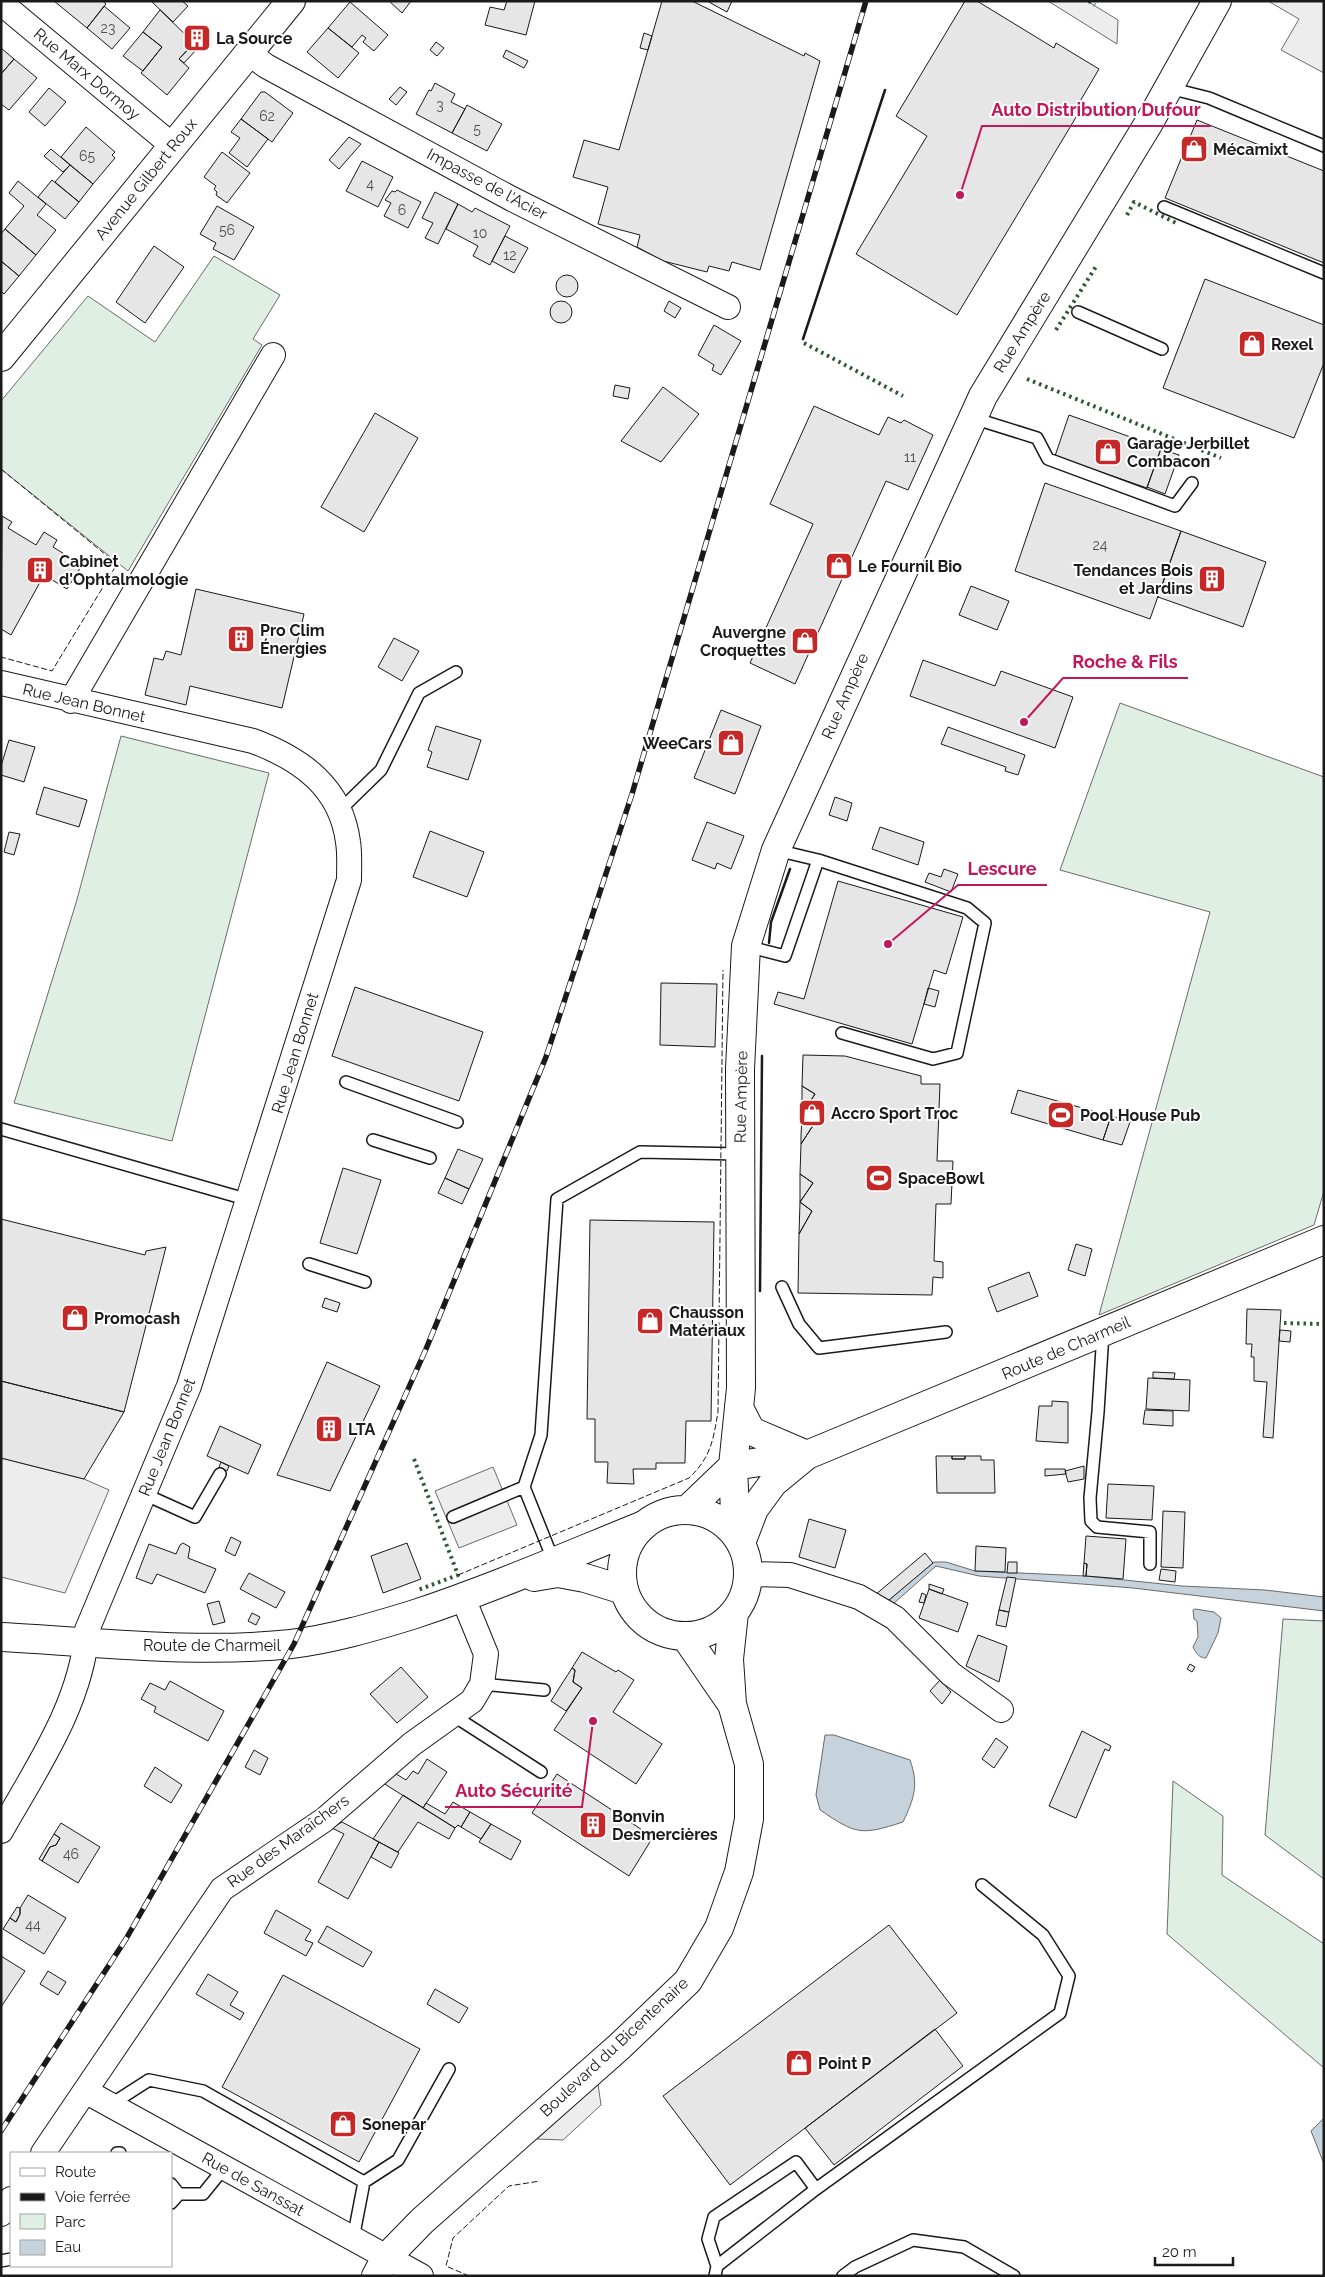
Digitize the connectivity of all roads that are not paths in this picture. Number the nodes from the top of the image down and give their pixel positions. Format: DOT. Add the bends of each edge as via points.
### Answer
graph roads {
  1 [pos="292,1"];
  2 [pos="1217,1"];
  3 [pos="1,3"];
  4 [pos="249,53"];
  5 [pos="1169,88"];
  6 [pos="173,146"];
  7 [pos="1324,146"];
  8 [pos="1164,207"];
  9 [pos="1324,273"];
  10 [pos="728,307"];
  11 [pos="1078,312"];
  12 [pos="1162,349"];
  13 [pos="274,355"];
  14 [pos="1,357"];
  15 [pos="973,418"];
  16 [pos="1192,483"];
  17 [pos="456,672"];
  18 [pos="1,683"];
  19 [pos="71,701"];
  20 [pos="340,810"];
  21 [pos="776,850"];
  22 [pos="818,860"];
  23 [pos="746,946"];
  24 [pos="842,1033"];
  25 [pos="346,1082"];
  26 [pos="457,1122"];
  27 [pos="1,1129"];
  28 [pos="373,1140"];
  29 [pos="740,1154"];
  30 [pos="430,1158"];
  31 [pos="249,1200"];
  32 [pos="1324,1240"];
  33 [pos="308,1264"];
  34 [pos="365,1282"];
  35 [pos="782,1287"];
  36 [pos="946,1332"];
  37 [pos="1103,1332"];
  38 [pos="739,1408"];
  39 [pos="807,1455"];
  40 [pos="733,1466"];
  41 [pos="220,1474"];
  42 [pos="524,1486"];
  43 [pos="144,1494"];
  44 [pos="687,1510"];
  45 [pos="453,1517"];
  46 [pos="644,1525"];
  47 [pos="738,1539"];
  48 [pos="1150,1564"];
  49 [pos="556,1567"];
  50 [pos="748,1574"];
  51 [pos="624,1590"];
  52 [pos="463,1598"];
  53 [pos="734,1613"];
  54 [pos="685,1636"];
  55 [pos="1,1637"];
  56 [pos="86,1641"];
  57 [pos="482,1684"];
  58 [pos="544,1690"];
  59 [pos="732,1704"];
  60 [pos="1001,1710"];
  61 [pos="454,1716"];
  62 [pos="542,1772"];
  63 [pos="1,1831"];
  64 [pos="982,1885"];
  65 [pos="448,2069"];
  66 [pos="85,2091"];
  67 [pos="110,2105"];
  68 [pos="44,2152"];
  69 [pos="224,2168"];
  70 [pos="364,2182"];
  71 [pos="816,2189"];
  72 [pos="175,2199"];
  73 [pos="10,2200"];
  74 [pos="1,2214"];
  75 [pos="353,2240"];
  76 [pos="381,2267"];
  77 [pos="716,2271"];
  78 [pos="421,2276"];
  79 [pos="843,2276"];
  80 [pos="1014,2276"];
  1 -- 4 [label="main road, Avenue Gilbert Roux"];
  2 -- 5 [label="main road, Rue Ampère"];
  3 -- 6 [label="street, Rue Marx Dormoy"];
  4 -- 6 [label="main road, Avenue Gilbert Roux"];
  4 -- 10 [label="street, Impasse de l'Acier" via="266,66 512,199"];
  5 -- 7 [label="lane" via="1209,98"];
  5 -- 15 [label="main road, Rue Ampère" via="983,396"];
  6 -- 14 [label="main road, Avenue Gilbert Roux"];
  8 -- 9 [label="lane"];
  11 -- 12 [label="lane"];
  13 -- 19 [label="street"];
  15 -- 16 [label="lane" via="1037,438 1048,459 1175,506"];
  15 -- 21 [label="main road, Rue Ampère"];
  17 -- 20 [label="lane" via="419,693 381,770"];
  18 -- 19 [label="street, Rue Jean Bonnet"];
  19 -- 20 [label="street, Rue Jean Bonnet" via="253,741 278,751 316,775"];
  20 -- 31 [label="street, Rue Jean Bonnet" via="348,842 348,880"];
  21 -- 22 [label="lane"];
  21 -- 23 [label="main road, Rue Ampère"];
  22 -- 23 [label="lane" via="786,956"];
  22 -- 24 [label="lane" via="967,908 985,923 956,1053 934,1059"];
  23 -- 29 [label="main road, Rue Ampère"];
  25 -- 26 [label="lane"];
  27 -- 31 [label="lane"];
  28 -- 30 [label="lane"];
  29 -- 38 [label="main road, Rue Ampère"];
  29 -- 42 [label="lane" via="640,1152 557,1199 541,1435"];
  31 -- 43 [label="street, Rue Jean Bonnet" via="189,1386"];
  32 -- 37 [label="main road, Route de Charmeil"];
  33 -- 34 [label="lane"];
  35 -- 36 [label="lane" via="800,1324 819,1348"];
  37 -- 39 [label="main road, Route de Charmeil"];
  37 -- 48 [label="lane" via="1091,1521 1097,1527 1150,1532"];
  38 -- 39 [label="main road" via="751,1431"];
  38 -- 40 [label="main road, Rue Ampère"];
  39 -- 40 [label="main road, Route de Charmeil"];
  39 -- 47 [label="main road, Route de Charmeil" via="773,1483"];
  40 -- 44 [label="main road"];
  40 -- 47 [label="main road, Rue Ampère"];
  41 -- 43 [label="lane" via="195,1517"];
  42 -- 45 [label="lane"];
  42 -- 49 [label="lane"];
  43 -- 56 [label="street, Rue Jean Bonnet" via="87,1630"];
  44 -- 46 [label="main road" via="657,1516"];
  44 -- 47 [label="main road" via="706,1513 723,1522"];
  46 -- 49 [label="main road, Route de Charmeil"];
  46 -- 51 [label="main road" via="632,1538 625,1554"];
  47 -- 50 [label="main road"];
  49 -- 51 [label="main road"];
  49 -- 52 [label="main road, Route de Charmeil"];
  50 -- 53 [label="main road" via="744,1595"];
  50 -- 60 [label="street" via="790,1575 859,1597 894,1618 952,1674"];
  51 -- 54 [label="main road" via="633,1609 647,1623 665,1633"];
  52 -- 56 [label="main road, Route de Charmeil" via="372,1628 294,1644 188,1648"];
  52 -- 57 [label="street, Rue des Maraîchers" via="486,1654"];
  53 -- 54 [label="main road" via="703,1634"];
  53 -- 59 [label="main road, Boulevard du Bicentenaire" via="729,1659"];
  54 -- 59 [label="main road, Boulevard du Bicentenaire"];
  55 -- 56 [label="main road, Route de Charmeil"];
  56 -- 63 [label="street, Rue Jean Bonnet" via="63,1720"];
  57 -- 58 [label="lane"];
  57 -- 61 [label="street, Rue des Maraîchers" via="472,1701"];
  59 -- 76 [label="main road, Boulevard du Bicentenaire" via="749,1764 749,1819 739,1872 719,1928 688,1980 620,2046 422,2221"];
  61 -- 62 [label="lane"];
  61 -- 66 [label="street, Rue des Maraîchers" via="412,1744 324,1820 222,1889"];
  64 -- 71 [label="lane" via="1043,1935 1069,1976 1060,2013"];
  65 -- 70 [label="lane" via="398,2160"];
  66 -- 67 [label="street, Rue de Sanssat"];
  66 -- 68 [label="street, Rue des Maraîchers"];
  67 -- 69 [label="street, Rue de Sanssat"];
  67 -- 70 [label="lane" via="149,2080 203,2091"];
  69 -- 72 [label="lane" via="203,2194"];
  69 -- 75 [label="street, Rue de Sanssat"];
  70 -- 75 [label="lane"];
  71 -- 77 [label="lane"];
  71 -- 77 [label="lane" via="796,2162 714,2217 708,2239"];
  73 -- 74 [label="street"];
  75 -- 76 [label="street, Rue de Sanssat"];
  76 -- 78 [label="street, Rue de Sanssat"];
  79 -- 80 [label="lane" via="855,2267 913,2240 964,2247"];
}
